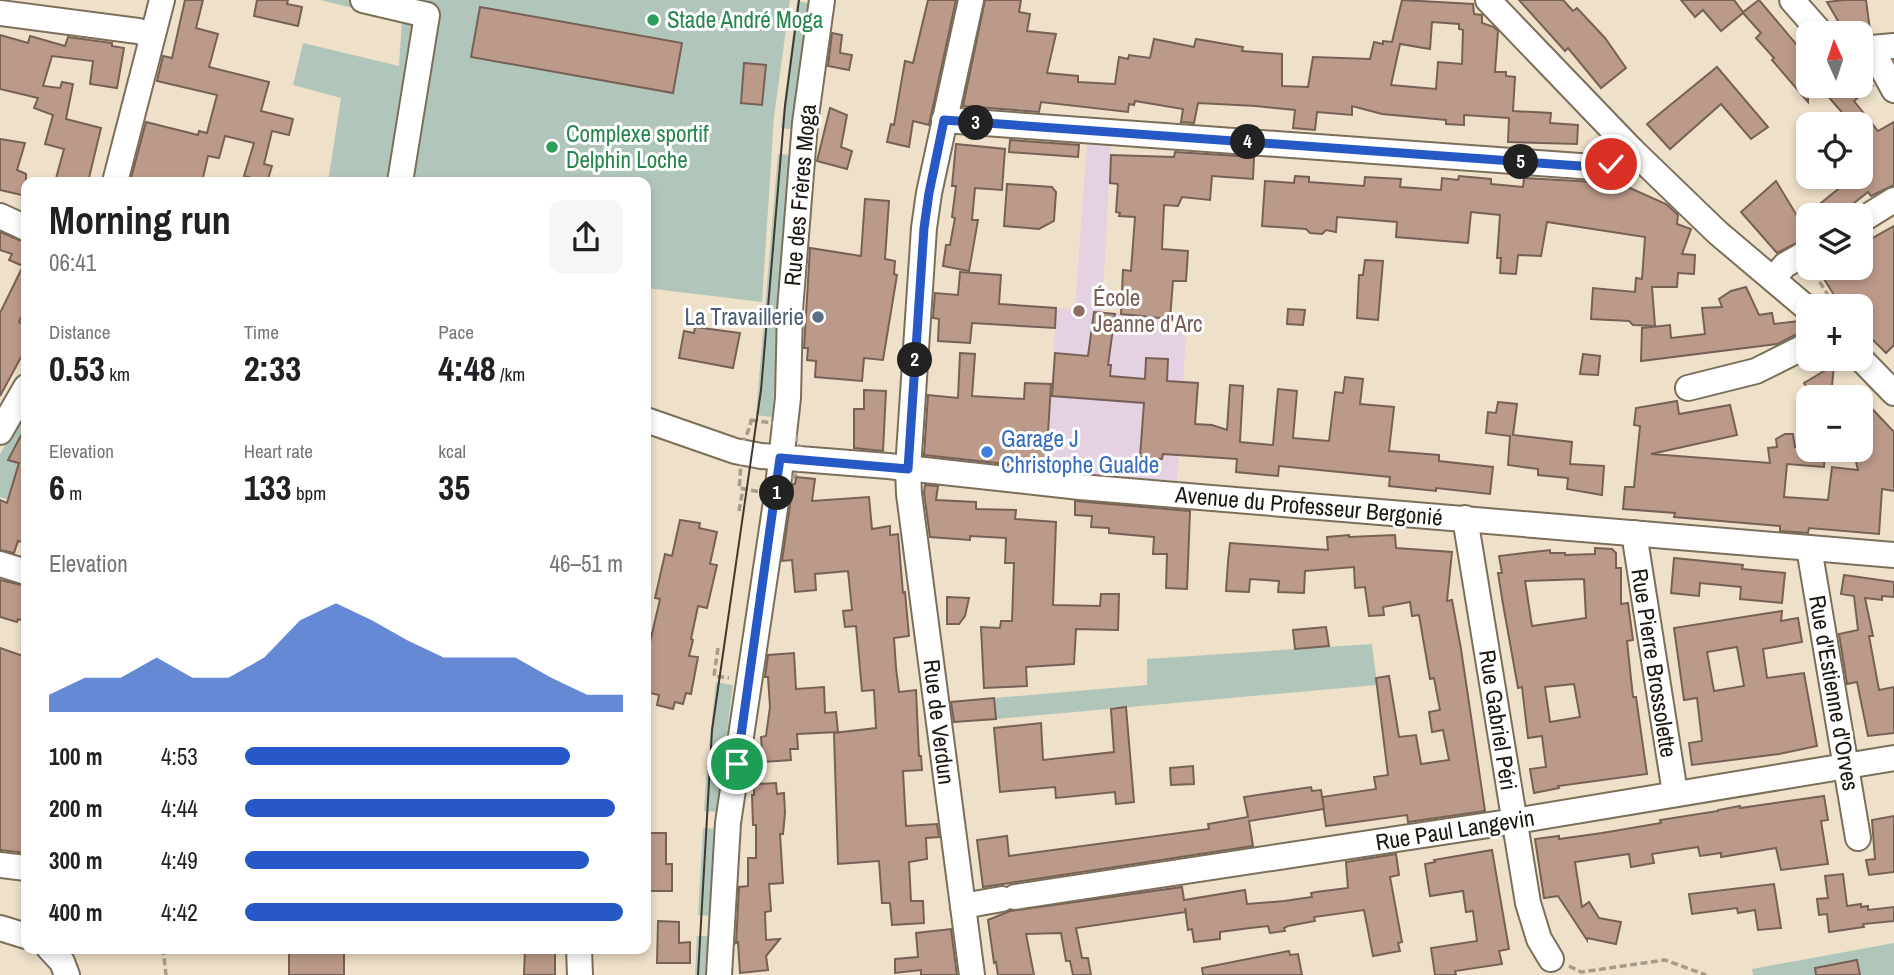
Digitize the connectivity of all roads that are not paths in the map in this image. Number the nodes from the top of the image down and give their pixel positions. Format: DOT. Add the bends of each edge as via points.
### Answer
graph roads {
  1 [pos="162,0"];
  2 [pos="363,0"];
  3 [pos="822,0"];
  4 [pos="971,0"];
  5 [pos="1488,0"];
  6 [pos="1792,0"];
  7 [pos="424,7"];
  8 [pos="0,13"];
  9 [pos="1810,21"];
  10 [pos="151,35"];
  11 [pos="1875,48"];
  12 [pos="1894,90"];
  13 [pos="944,120"];
  14 [pos="1632,150"];
  15 [pos="116,177"];
  16 [pos="401,177"];
  17 [pos="1894,200"];
  18 [pos="1873,212"];
  19 [pos="0,216"];
  20 [pos="21,226"];
  21 [pos="1796,259"];
  22 [pos="1773,279"];
  23 [pos="1796,299"];
  24 [pos="1796,351"];
  25 [pos="1873,371"];
  26 [pos="1688,388"];
  27 [pos="1894,393"];
  28 [pos="21,396"];
  29 [pos="651,422"];
  30 [pos="0,432"];
  31 [pos="780,458"];
  32 [pos="908,469"];
  33 [pos="1465,518"];
  34 [pos="1634,533"];
  35 [pos="1809,548"];
  36 [pos="1894,555"];
  37 [pos="0,564"];
  38 [pos="21,570"];
  39 [pos="1894,758"];
  40 [pos="1847,766"];
  41 [pos="1675,793"];
  42 [pos="1515,821"];
  43 [pos="1858,838"];
  44 [pos="0,865"];
  45 [pos="21,867"];
  46 [pos="963,906"];
  47 [pos="0,928"];
  48 [pos="21,934"];
  49 [pos="55,954"];
  50 [pos="579,954"];
  51 [pos="1551,958"];
  52 [pos="67,975"];
  53 [pos="580,975"];
  54 [pos="719,975"];
  55 [pos="972,975"];
  1 -- 10 [label="street"];
  2 -- 7 [label="street"];
  3 -- 31 [label="street, Rue des Frères Moga" via="806,123"];
  4 -- 13 [label="street, Rue de Verdun"];
  5 -- 14 [label="street"];
  6 -- 9 [label="street"];
  7 -- 16 [label="street"];
  8 -- 10 [label="street"];
  10 -- 15 [label="street"];
  11 -- 12 [label="street"];
  13 -- 14 [label="street" via="1594,167 1611,164"];
  13 -- 32 [label="street, Rue de Verdun" via="924,228"];
  14 -- 22 [label="street"];
  17 -- 18 [label="street"];
  19 -- 20 [label="street"];
  21 -- 22 [label="street"];
  22 -- 23 [label="street"];
  24 -- 26 [label="street" via="1756,371"];
  25 -- 27 [label="street"];
  28 -- 30 [label="street"];
  29 -- 31 [label="street, Avenue du Professeur Bergonié" via="741,453"];
  31 -- 32 [label="street, Avenue du Professeur Bergonié"];
  31 -- 54 [label="street, Rue des Frères Moga" via="728,823"];
  32 -- 33 [label="street, Avenue du Professeur Bergonié"];
  32 -- 46 [label="street, Rue de Verdun"];
  33 -- 34 [label="street, Avenue du Professeur Bergonié"];
  33 -- 42 [label="street, Rue Gabriel Péri"];
  34 -- 35 [label="street, Avenue du Professeur Bergonié"];
  34 -- 41 [label="street, Rue Pierre Brossolette"];
  35 -- 36 [label="street, Avenue du Professeur Bergonié"];
  35 -- 40 [label="street, Rue d'Estienne d'Orves"];
  37 -- 38 [label="street"];
  39 -- 40 [label="street, Rue Paul Langevin"];
  40 -- 41 [label="street, Rue Paul Langevin"];
  40 -- 43 [label="street, Rue d'Estienne d'Orves"];
  41 -- 42 [label="street, Rue Paul Langevin"];
  42 -- 46 [label="street, Rue Paul Langevin"];
  42 -- 51 [label="street, Rue Gabriel Péri" via="1528,903 1539,939"];
  44 -- 45 [label="street"];
  46 -- 55 [label="street, Rue de Verdun"];
  47 -- 48 [label="street"];
  49 -- 52 [label="street"];
  50 -- 53 [label="street"];
}
